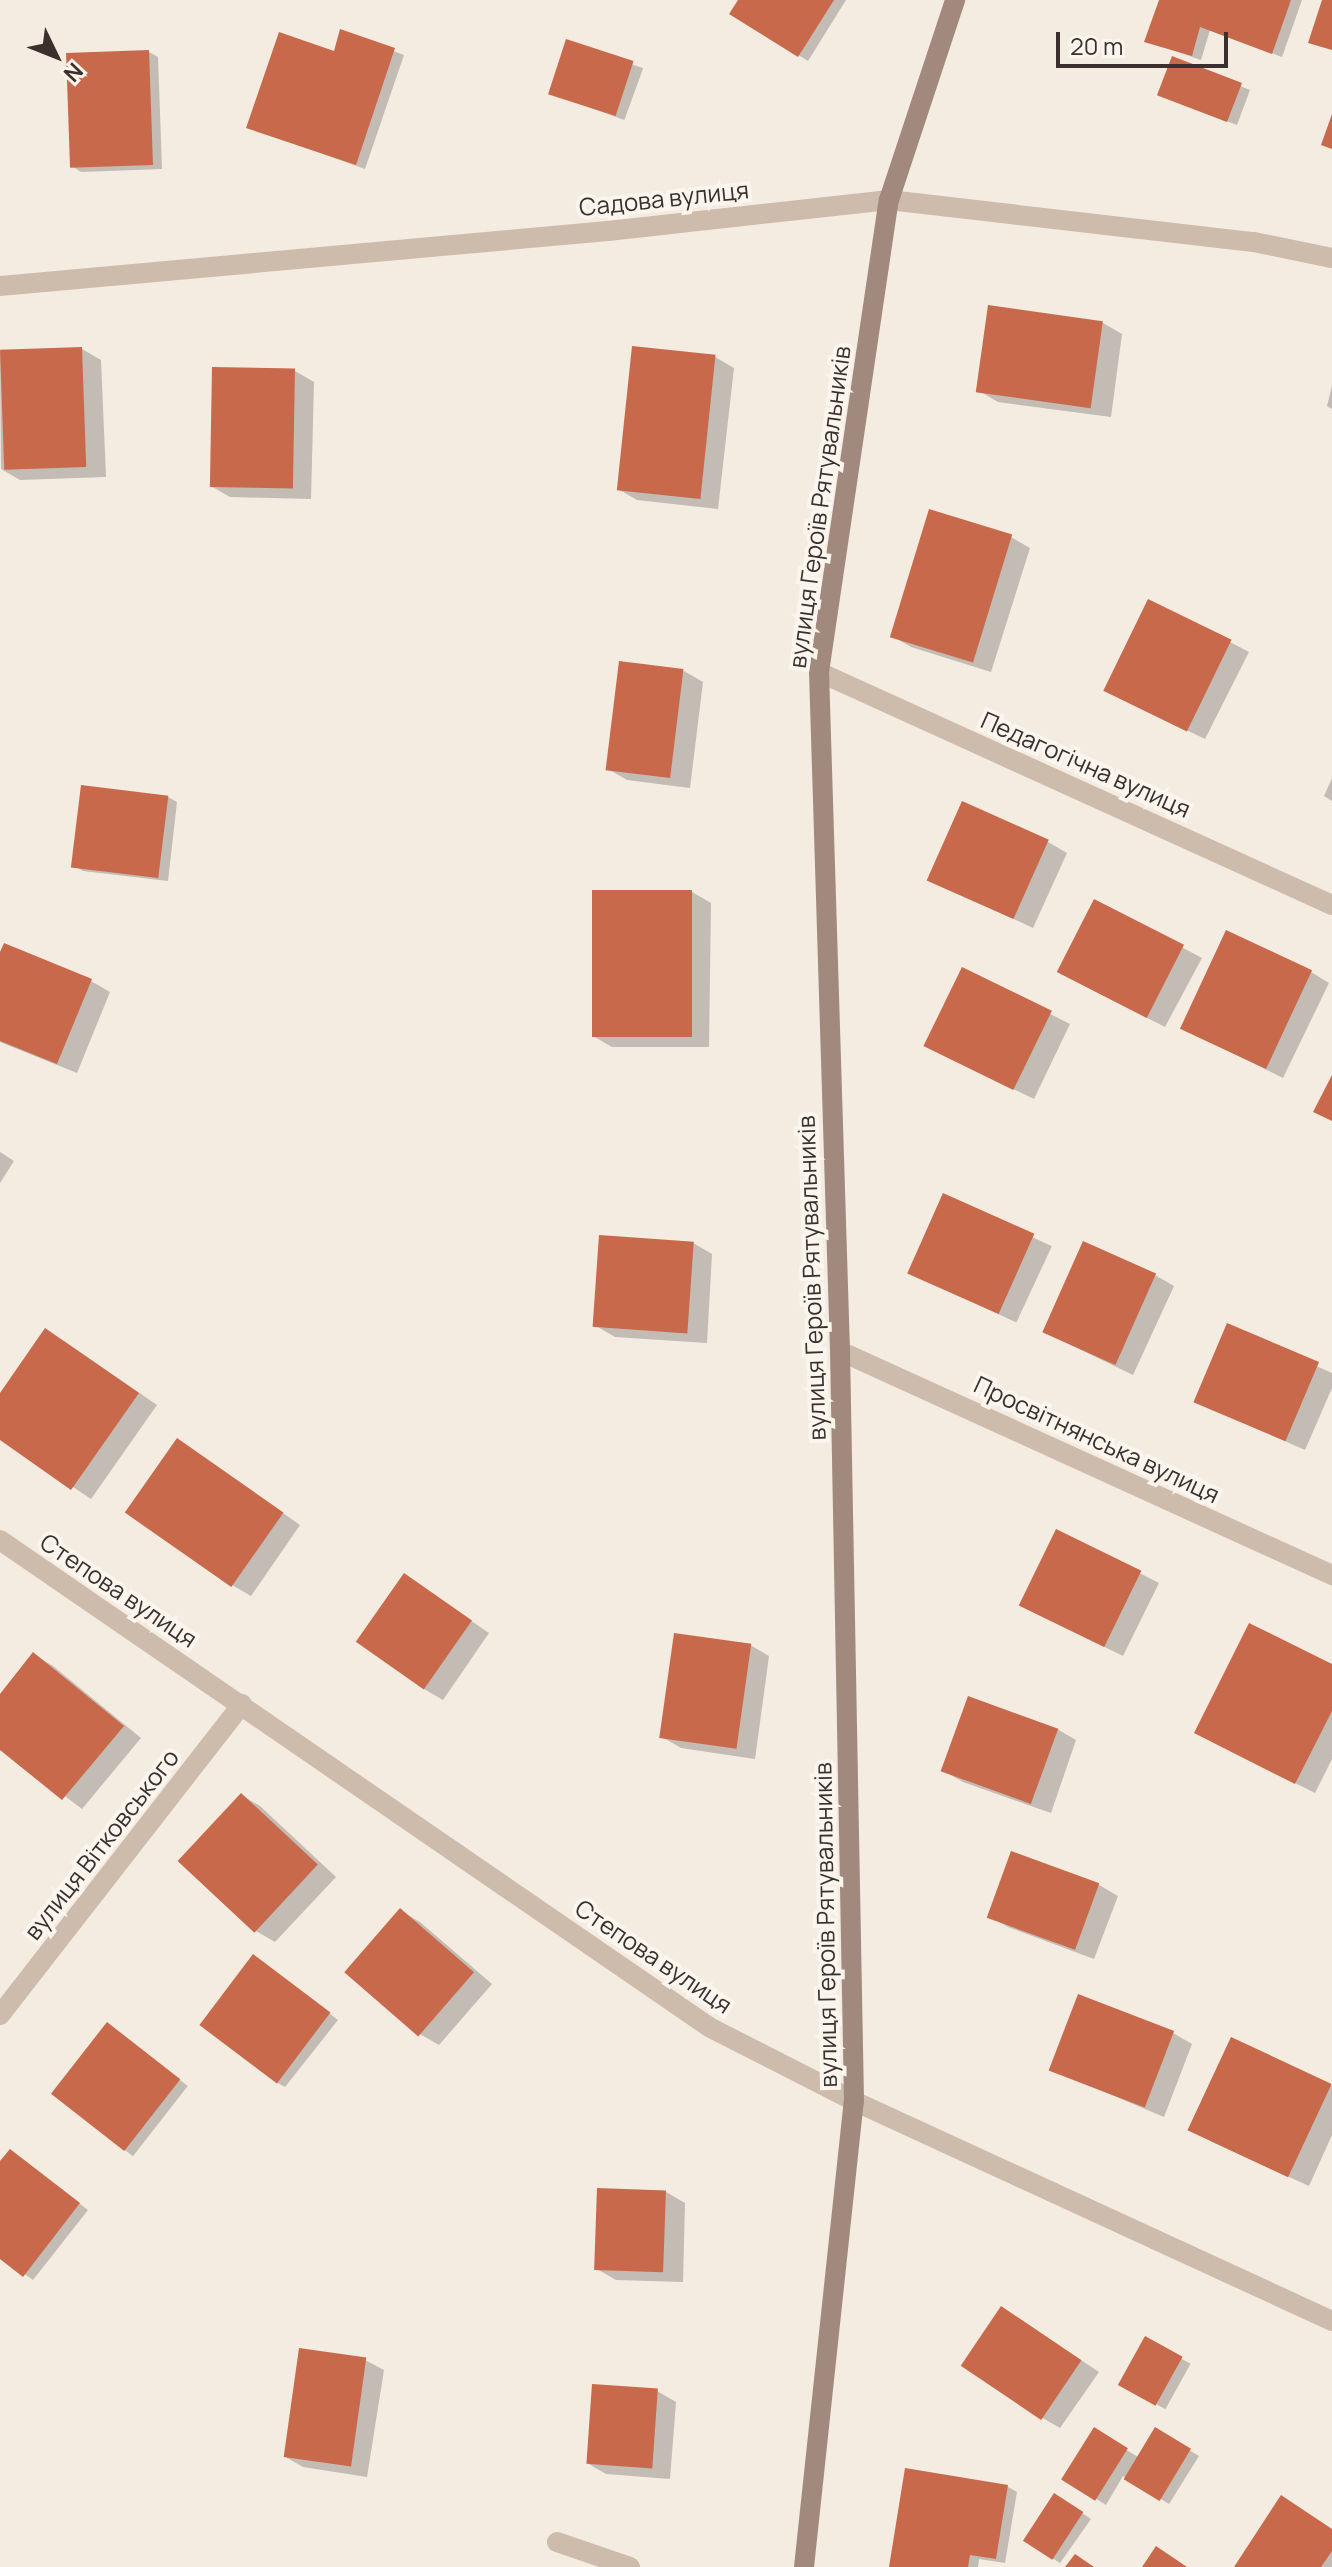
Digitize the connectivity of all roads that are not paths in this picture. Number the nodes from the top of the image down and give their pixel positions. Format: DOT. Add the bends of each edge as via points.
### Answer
graph roads {
  1 [pos="955,0"];
  2 [pos="889,200"];
  3 [pos="1332,258"];
  4 [pos="0,286"];
  5 [pos="819,672"];
  6 [pos="1332,905"];
  7 [pos="840,1351"];
  8 [pos="0,1540"];
  9 [pos="1332,1575"];
  10 [pos="242,1704"];
  11 [pos="0,2015"];
  12 [pos="854,2101"];
  13 [pos="1332,2321"];
  14 [pos="557,2542"];
  15 [pos="630,2567"];
  16 [pos="804,2567"];
  1 -- 2 [label="street, вулиця Героїв Рятувальників"];
  2 -- 3 [label="street, Садова вулиця" via="1254,242"];
  2 -- 4 [label="street, Садова вулиця"];
  2 -- 5 [label="street, вулиця Героїв Рятувальників"];
  5 -- 6 [label="street, Педагогічна вулиця"];
  5 -- 7 [label="street, вулиця Героїв Рятувальників"];
  7 -- 9 [label="street, Просвітнянська вулиця"];
  7 -- 12 [label="street, вулиця Героїв Рятувальників"];
  8 -- 10 [label="street, Степова вулиця"];
  10 -- 11 [label="street, вулиця Вітковського"];
  10 -- 12 [label="street, Степова вулиця" via="709,2027"];
  12 -- 13 [label="street, Степова вулиця"];
  12 -- 16 [label="street, вулиця Героїв Рятувальників"];
  14 -- 15 [label="street"];
}
